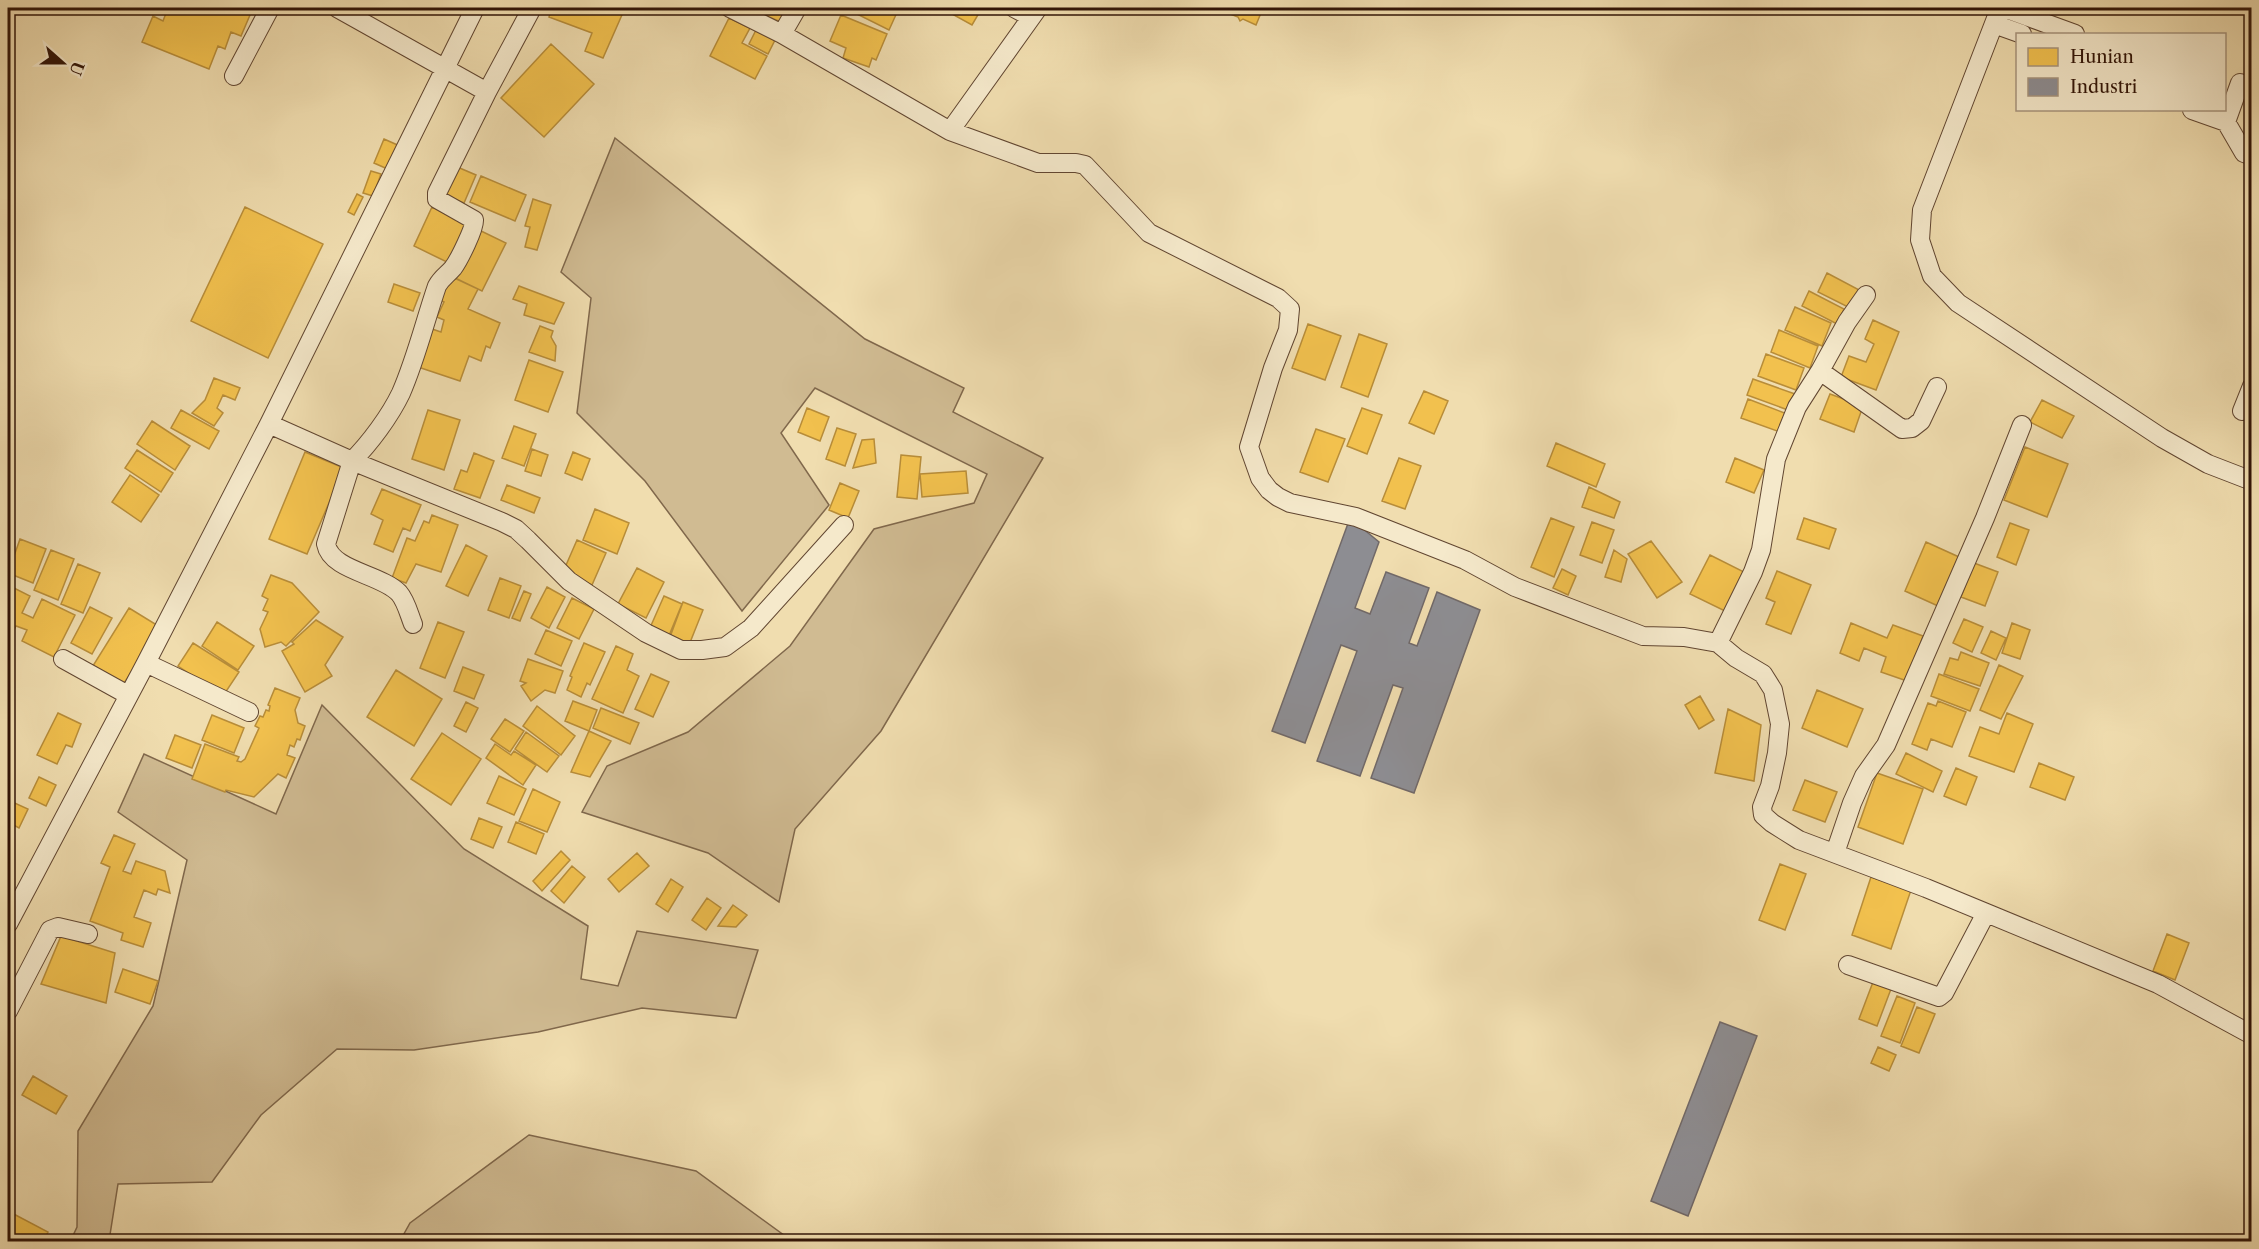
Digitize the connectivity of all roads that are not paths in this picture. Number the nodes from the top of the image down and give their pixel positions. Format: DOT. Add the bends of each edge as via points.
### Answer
graph roads {
  1 [pos="270,8"];
  2 [pos="337,8"];
  3 [pos="475,8"];
  4 [pos="532,8"];
  5 [pos="730,8"];
  6 [pos="797,8"];
  7 [pos="1014,8"];
  8 [pos="1035,12"];
  9 [pos="1999,13"];
  10 [pos="2021,33"];
  11 [pos="2071,33"];
  12 [pos="782,34"];
  13 [pos="446,68"];
  14 [pos="234,76"];
  15 [pos="2239,80"];
  16 [pos="487,92"];
  17 [pos="2195,111"];
  18 [pos="2226,122"];
  19 [pos="950,131"];
  20 [pos="2252,156"];
  21 [pos="1866,295"];
  22 [pos="1820,371"];
  23 [pos="2252,386"];
  24 [pos="1937,387"];
  25 [pos="2242,411"];
  26 [pos="268,424"];
  27 [pos="2022,424"];
  28 [pos="352,461"];
  29 [pos="2252,481"];
  30 [pos="844,525"];
  31 [pos="413,624"];
  32 [pos="1718,643"];
  33 [pos="63,659"];
  34 [pos="146,663"];
  35 [pos="128,695"];
  36 [pos="249,712"];
  37 [pos="1835,853"];
  38 [pos="1986,913"];
  39 [pos="8,924"];
  40 [pos="88,934"];
  41 [pos="1848,965"];
  42 [pos="8,1011"];
  43 [pos="2252,1035"];
  1 -- 14 [label="street"];
  2 -- 13 [label="street"];
  3 -- 13 [label="street"];
  4 -- 16 [label="street"];
  5 -- 12 [label="street"];
  6 -- 12 [label="street"];
  7 -- 8 [label="street"];
  8 -- 19 [label="street"];
  9 -- 10 [label="street"];
  9 -- 11 [label="street"];
  9 -- 29 [label="street" via="1922,210 1920,240 1932,276 1958,303 2162,438 2208,464"];
  12 -- 19 [label="street"];
  13 -- 16 [label="street"];
  13 -- 26 [label="street"];
  15 -- 18 [label="street"];
  16 -- 28 [label="street" via="437,193 443,203 475,223 453,267 437,286 402,390 368,445"];
  17 -- 18 [label="street"];
  18 -- 20 [label="street" via="2244,153"];
  19 -- 32 [label="street" via="1038,163 1085,165 1149,233 1278,298 1290,309 1288,330 1249,447 1260,478 1278,497 1356,517 1466,560 1515,587 1643,636"];
  21 -- 22 [label="street"];
  22 -- 24 [label="street" via="1902,429 1912,429 1921,421"];
  22 -- 32 [label="street" via="1797,407 1776,459 1761,550"];
  23 -- 25 [label="street"];
  26 -- 28 [label="street"];
  26 -- 34 [label="street"];
  27 -- 37 [label="street" via="1886,746 1864,776 1852,803"];
  28 -- 30 [label="street" via="509,525 569,581 646,633 681,650 725,646 751,628"];
  28 -- 31 [label="street" via="326,544 327,553 399,594"];
  32 -- 37 [label="street" via="1763,674 1773,690 1780,724 1763,815 1799,840"];
  33 -- 35 [label="street"];
  34 -- 35 [label="street"];
  34 -- 36 [label="street"];
  35 -- 39 [label="street"];
  37 -- 38 [label="street"];
  38 -- 41 [label="street" via="1939,997"];
  38 -- 43 [label="street" via="2158,984"];
  40 -- 42 [label="street" via="58,927 50,930"];
}
